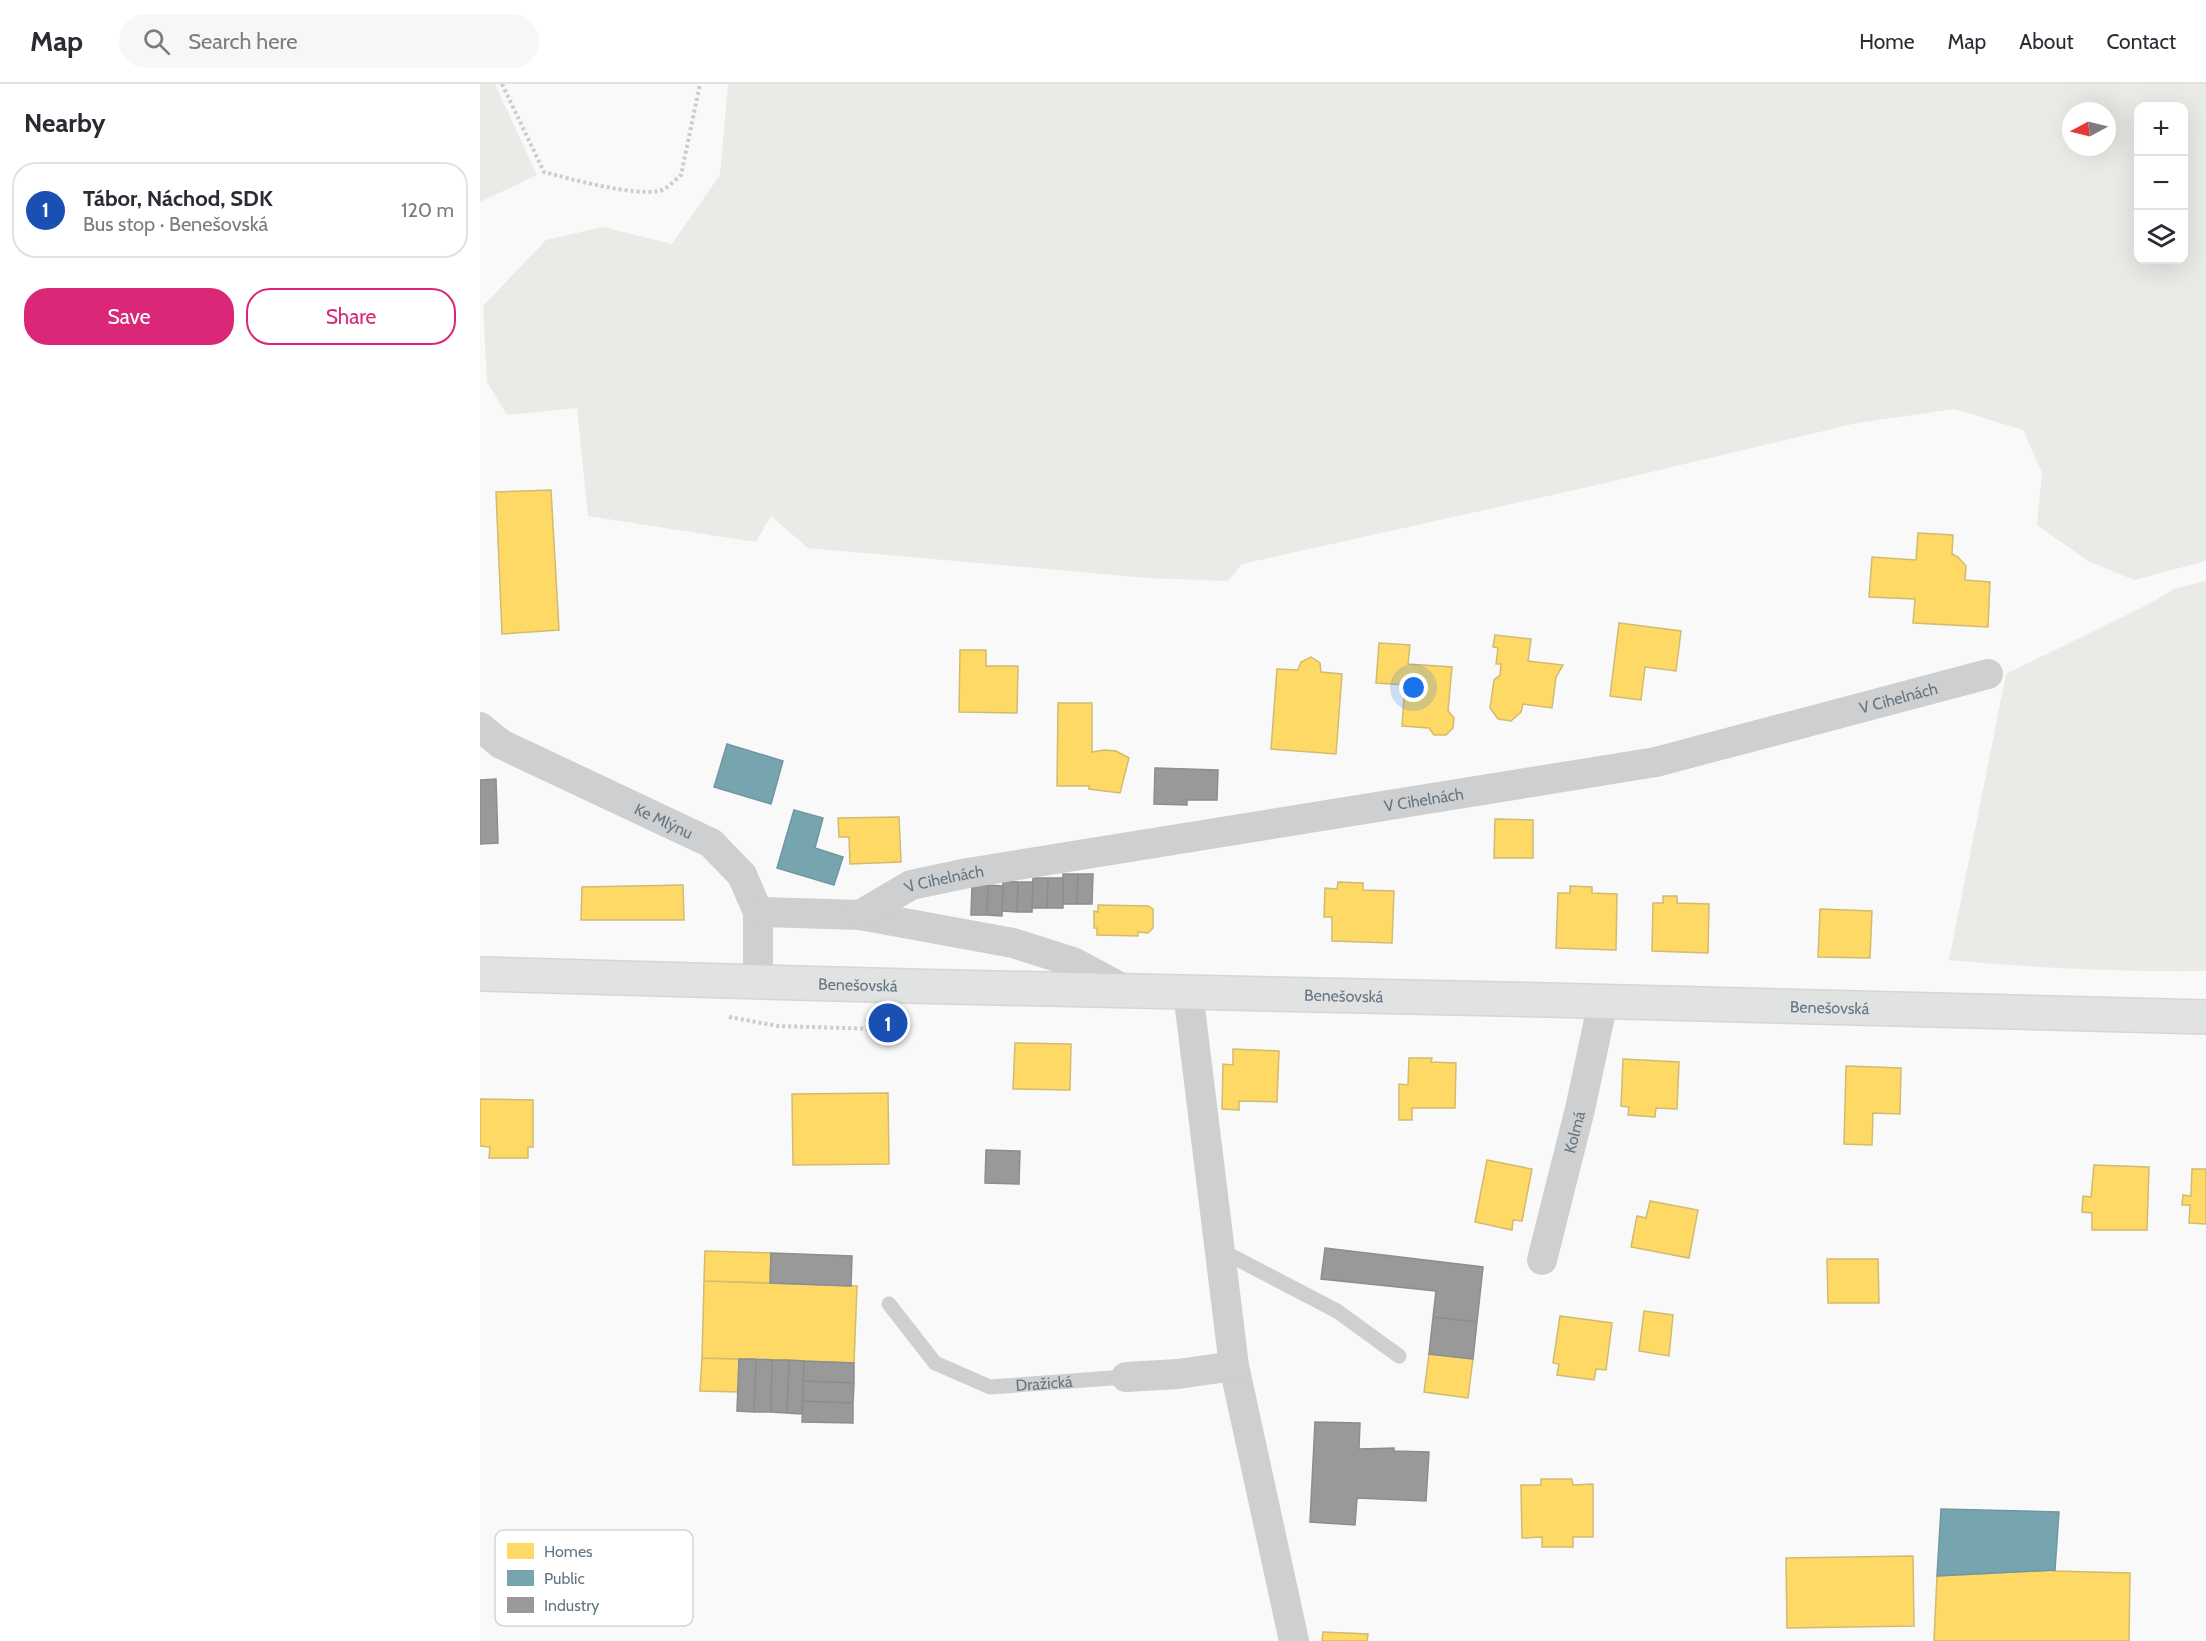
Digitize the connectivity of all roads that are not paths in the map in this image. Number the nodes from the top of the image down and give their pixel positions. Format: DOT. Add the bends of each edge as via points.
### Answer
graph roads {
  1 [pos="1988,674"];
  2 [pos="480,726"];
  3 [pos="758,912"];
  4 [pos="860,915"];
  5 [pos="480,974"];
  6 [pos="758,982"];
  7 [pos="1127,991"];
  8 [pos="1188,992"];
  9 [pos="1603,1002"];
  10 [pos="2206,1017"];
  11 [pos="1220,1250"];
  12 [pos="1542,1260"];
  13 [pos="889,1304"];
  14 [pos="1399,1356"];
  15 [pos="1234,1366"];
  16 [pos="1126,1377"];
  17 [pos="1294,1641"];
  1 -- 4 [label="street, V Cihelnách" via="1656,762 957,875 911,885"];
  2 -- 3 [label="street, Ke Mlýnu" via="501,744 711,843 742,875"];
  3 -- 4 [label="street"];
  3 -- 6 [label="street, Ke Mlýnu"];
  4 -- 7 [label="street" via="1013,943 1073,962"];
  5 -- 6 [label="main road, Benešovská"];
  6 -- 7 [label="main road, Benešovská"];
  7 -- 8 [label="main road, Benešovská"];
  8 -- 9 [label="main road, Benešovská"];
  8 -- 11 [label="street"];
  9 -- 10 [label="main road, Benešovská"];
  9 -- 12 [label="street, Kolmá"];
  11 -- 14 [label="lane" via="1337,1311"];
  11 -- 15 [label="street"];
  13 -- 16 [label="lane, Dražická" via="935,1363 990,1387"];
  15 -- 16 [label="street, Dražická"];
  15 -- 17 [label="street"];
}
